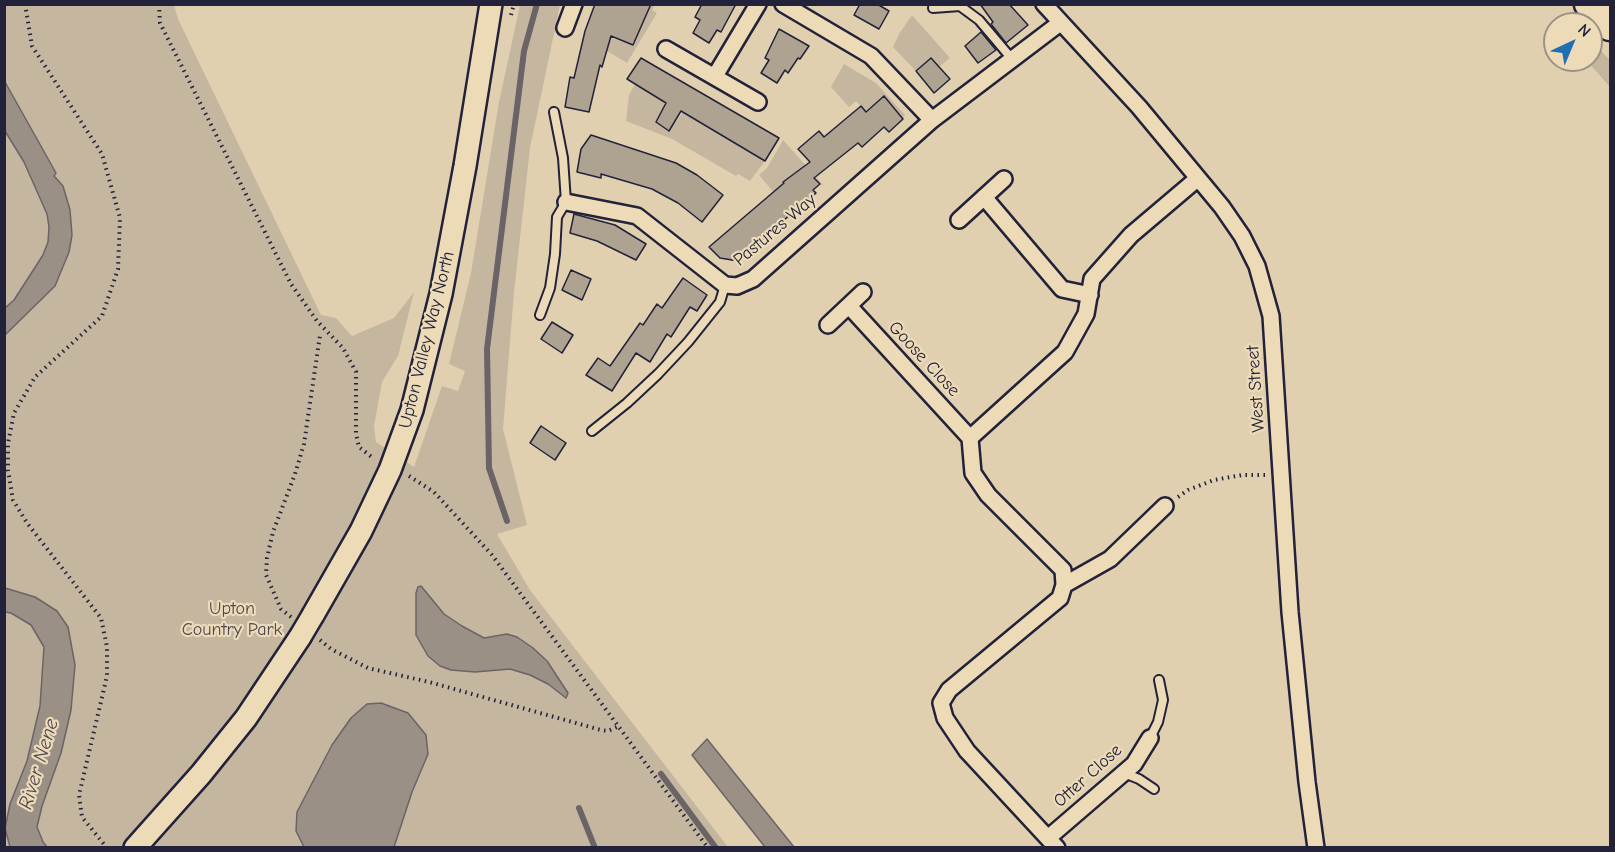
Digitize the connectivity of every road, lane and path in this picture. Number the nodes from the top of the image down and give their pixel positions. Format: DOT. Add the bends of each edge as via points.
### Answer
graph roads {
  1 [pos="25,4"];
  2 [pos="159,4"];
  3 [pos="490,4"];
  4 [pos="574,4"];
  5 [pos="758,4"];
  6 [pos="783,4"];
  7 [pos="1044,4"];
  8 [pos="1589,4"];
  9 [pos="933,8"];
  10 [pos="1060,23"];
  11 [pos="1611,26"];
  12 [pos="565,28"];
  13 [pos="666,49"];
  14 [pos="1012,59"];
  15 [pos="715,76"];
  16 [pos="758,102"];
  17 [pos="554,112"];
  18 [pos="932,120"];
  19 [pos="1197,178"];
  20 [pos="1004,179"];
  21 [pos="984,197"];
  22 [pos="566,202"];
  23 [pos="959,220"];
  24 [pos="725,285"];
  25 [pos="863,292"];
  26 [pos="1090,295"];
  27 [pos="849,306"];
  28 [pos="540,315"];
  29 [pos="828,325"];
  30 [pos="320,335"];
  31 [pos="592,431"];
  32 [pos="970,438"];
  33 [pos="390,470"];
  34 [pos="1281,475"];
  35 [pos="1165,506"];
  36 [pos="1064,585"];
  37 [pos="281,609"];
  38 [pos="331,650"];
  39 [pos="1159,680"];
  40 [pos="619,726"];
  41 [pos="1150,738"];
  42 [pos="1123,773"];
  43 [pos="1154,789"];
  44 [pos="1053,843"];
  45 [pos="107,848"];
  46 [pos="135,848"];
  47 [pos="708,848"];
  48 [pos="1316,848"];
  1 -- 45 [label="path" via="32,46 102,154 120,218 118,269 102,316 35,377 14,413 8,443 13,500 27,524 101,618 107,676 79,795 82,817"];
  2 -- 33 [label="path" via="160,23 291,284 317,321 343,348 356,372 356,434 360,447"];
  3 -- 33 [label="street, Upton Valley Way North" via="441,294 412,410"];
  4 -- 12 [label="street"];
  5 -- 15 [label="street"];
  6 -- 18 [label="street" via="871,56"];
  7 -- 10 [label="street, West Street"];
  8 -- 11 [label="highway"];
  9 -- 14 [label="lane" via="960,6 979,20"];
  10 -- 14 [label="street, Pastures Way"];
  10 -- 19 [label="street, West Street" via="1139,107"];
  13 -- 15 [label="street"];
  14 -- 18 [label="street, Pastures Way"];
  15 -- 16 [label="street"];
  17 -- 22 [label="lane"];
  18 -- 24 [label="street, Pastures Way" via="753,279 737,286"];
  19 -- 26 [label="street" via="1131,235 1092,279"];
  19 -- 34 [label="street, West Street" via="1242,236 1257,266 1270,316"];
  20 -- 21 [label="street"];
  21 -- 23 [label="street"];
  21 -- 26 [label="street" via="1062,289"];
  22 -- 24 [label="street, Pastures Way" via="637,216"];
  22 -- 28 [label="lane" via="557,217 550,288"];
  24 -- 31 [label="lane" via="720,302 688,342 650,382"];
  25 -- 27 [label="street"];
  26 -- 32 [label="street" via="1086,314 1065,352"];
  27 -- 29 [label="street"];
  27 -- 32 [label="street, Goose Close"];
  30 -- 37 [label="path" via="304,444 267,558 266,575"];
  32 -- 36 [label="street" via="973,473 987,495 1063,570"];
  33 -- 40 [label="path" via="420,482 460,518"];
  33 -- 46 [label="street, Upton Valley Way North, bridge" via="333,582 246,718"];
  34 -- 35 [label="path" via="1214,480 1188,490"];
  34 -- 48 [label="street, West Street" via="1290,612"];
  35 -- 36 [label="street" via="1110,559"];
  36 -- 44 [label="street" via="1060,598 949,690 941,703 945,718 967,751"];
  38 -- 40 [label="path" via="368,668 601,730"];
  39 -- 41 [label="lane" via="1163,700"];
  40 -- 47 [label="path"];
  41 -- 42 [label="street, Otter Close" via="1134,764"];
  42 -- 43 [label="lane"];
  42 -- 44 [label="street, Otter Close"];
}
